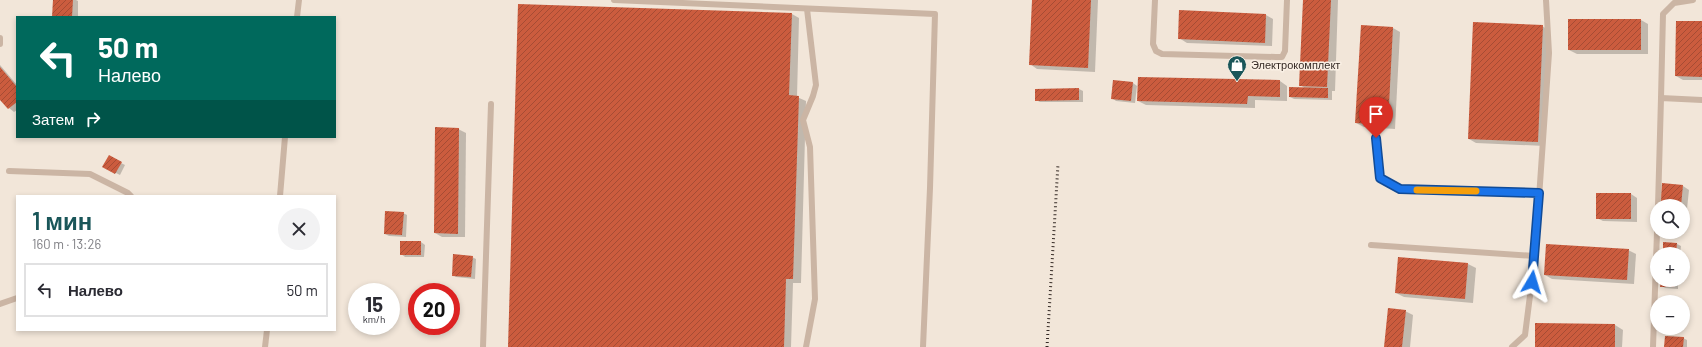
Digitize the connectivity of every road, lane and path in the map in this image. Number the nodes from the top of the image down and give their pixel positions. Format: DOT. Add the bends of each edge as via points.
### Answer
graph roads {
  1 [pos="299,0"];
  2 [pos="614,0"];
  3 [pos="1155,0"];
  4 [pos="1287,0"];
  5 [pos="1546,0"];
  6 [pos="1693,0"];
  7 [pos="807,9"];
  8 [pos="297,16"];
  9 [pos="0,38"];
  10 [pos="0,44"];
  11 [pos="1661,98"];
  12 [pos="1702,100"];
  13 [pos="491,104"];
  14 [pos="285,138"];
  15 [pos="1376,138"];
  16 [pos="9,171"];
  17 [pos="1539,193"];
  18 [pos="129,195"];
  19 [pos="280,195"];
  20 [pos="1658,199"];
  21 [pos="1657,239"];
  22 [pos="1371,245"];
  23 [pos="1535,256"];
  24 [pos="16,298"];
  25 [pos="0,304"];
  26 [pos="267,331"];
  27 [pos="265,347"];
  28 [pos="483,347"];
  29 [pos="806,347"];
  30 [pos="923,347"];
  31 [pos="1512,347"];
  32 [pos="1653,347"];
  1 -- 8 [label="lane"];
  2 -- 7 [label="lane"];
  3 -- 4 [label="lane" via="1153,44 1156,51 1162,54 1276,57 1282,57 1285,51"];
  5 -- 17 [label="lane" via="1549,53"];
  6 -- 11 [label="lane" via="1674,4 1663,14"];
  7 -- 29 [label="lane" via="816,85 803,120 810,147 815,299"];
  7 -- 30 [label="lane" via="935,14"];
  9 -- 10 [label="lane"];
  11 -- 12 [label="lane"];
  11 -- 20 [label="lane"];
  13 -- 28 [label="lane"];
  14 -- 19 [label="lane"];
  15 -- 17 [label="lane" via="1380,178 1400,189"];
  16 -- 18 [label="lane" via="90,174"];
  17 -- 23 [label="lane"];
  21 -- 32 [label="lane"];
  22 -- 23 [label="lane"];
  23 -- 31 [label="lane" via="1525,335"];
  24 -- 25 [label="lane"];
  26 -- 27 [label="lane"];
}
